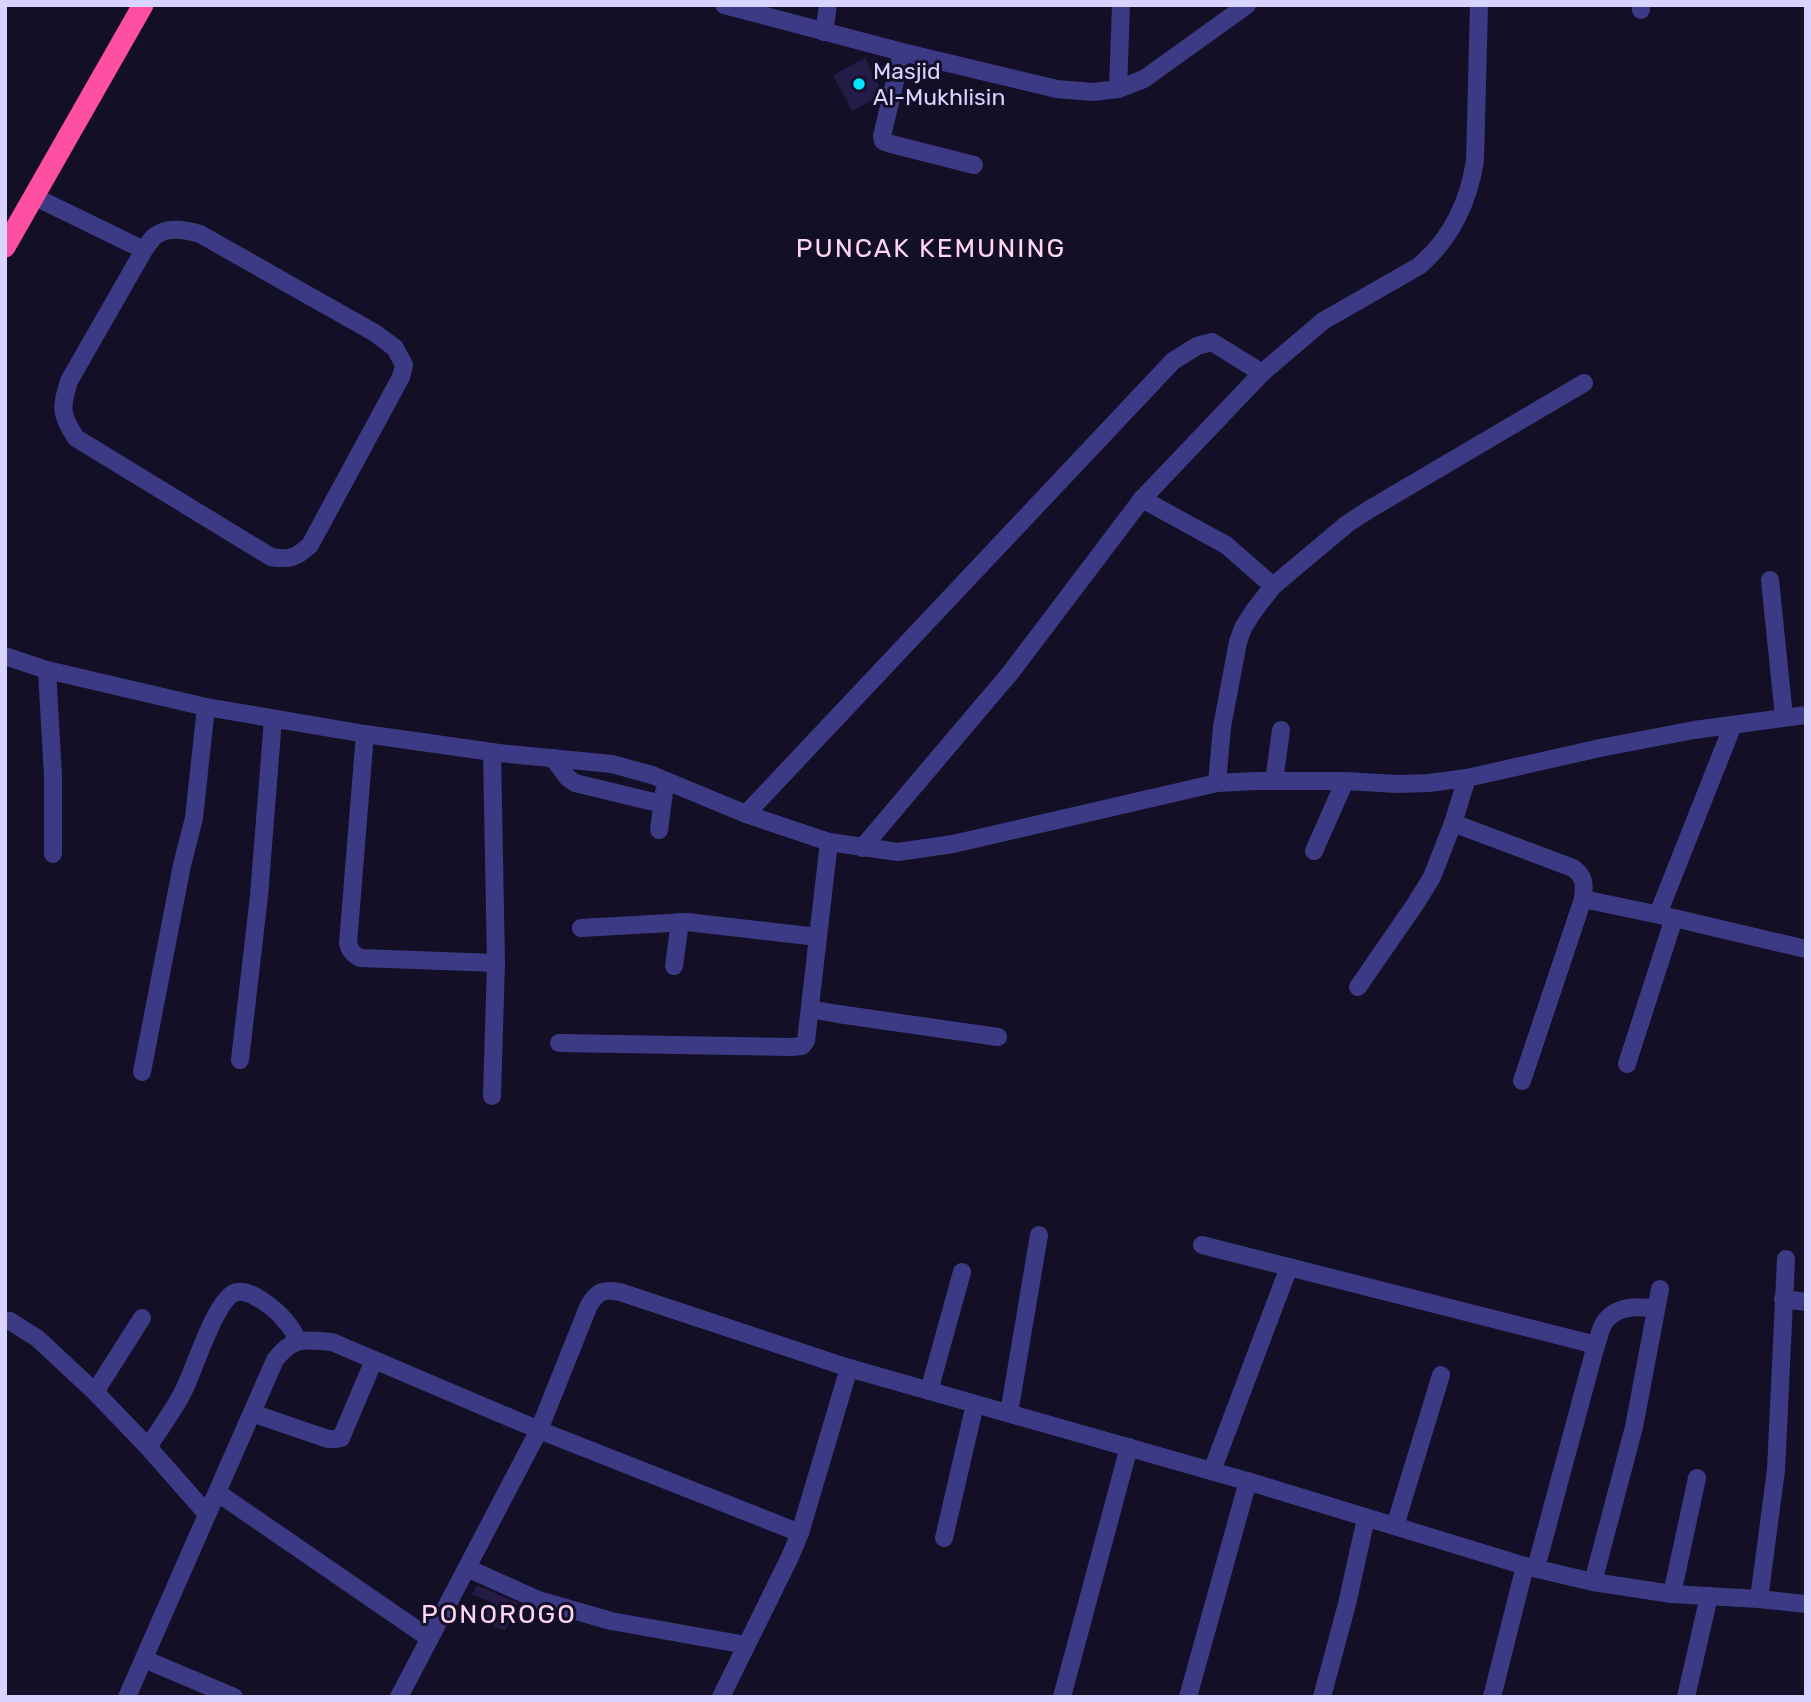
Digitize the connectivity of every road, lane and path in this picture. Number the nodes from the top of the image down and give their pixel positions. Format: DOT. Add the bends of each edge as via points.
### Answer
graph roads {
  1 [pos="143,5"];
  2 [pos="724,5"];
  3 [pos="828,5"];
  4 [pos="1121,5"];
  5 [pos="1247,5"];
  6 [pos="1479,5"];
  7 [pos="753,9"];
  8 [pos="824,32"];
  9 [pos="902,52"];
  10 [pos="1118,89"];
  11 [pos="974,165"];
  12 [pos="35,197"];
  13 [pos="5,247"];
  14 [pos="144,250"];
  15 [pos="1262,373"];
  16 [pos="1584,383"];
  17 [pos="1142,499"];
  18 [pos="1770,580"];
  19 [pos="1273,586"];
  20 [pos="5,656"];
  21 [pos="47,670"];
  22 [pos="206,707"];
  23 [pos="1806,715"];
  24 [pos="1784,717"];
  25 [pos="273,719"];
  26 [pos="1733,725"];
  27 [pos="1281,730"];
  28 [pos="365,734"];
  29 [pos="492,752"];
  30 [pos="553,758"];
  31 [pos="1467,778"];
  32 [pos="1274,781"];
  33 [pos="1345,781"];
  34 [pos="666,782"];
  35 [pos="1217,783"];
  36 [pos="662,804"];
  37 [pos="746,814"];
  38 [pos="1453,823"];
  39 [pos="659,830"];
  40 [pos="829,842"];
  41 [pos="862,848"];
  42 [pos="1314,851"];
  43 [pos="53,854"];
  44 [pos="1583,899"];
  45 [pos="1666,916"];
  46 [pos="680,922"];
  47 [pos="581,928"];
  48 [pos="818,937"];
  49 [pos="1806,949"];
  50 [pos="496,963"];
  51 [pos="674,966"];
  52 [pos="1358,987"];
  53 [pos="810,1009"];
  54 [pos="998,1037"];
  55 [pos="559,1043"];
  56 [pos="240,1060"];
  57 [pos="1627,1064"];
  58 [pos="142,1072"];
  59 [pos="1521,1081"];
  60 [pos="492,1096"];
  61 [pos="1039,1235"];
  62 [pos="1202,1245"];
  63 [pos="1786,1259"];
  64 [pos="1289,1267"];
  65 [pos="962,1272"];
  66 [pos="1660,1289"];
  67 [pos="1783,1299"];
  68 [pos="1806,1302"];
  69 [pos="1657,1309"];
  70 [pos="142,1318"];
  71 [pos="5,1321"];
  72 [pos="298,1341"];
  73 [pos="1596,1345"];
  74 [pos="374,1360"];
  75 [pos="849,1368"];
  76 [pos="1441,1375"];
  77 [pos="929,1391"];
  78 [pos="95,1392"];
  79 [pos="975,1404"];
  80 [pos="252,1413"];
  81 [pos="1009,1413"];
  82 [pos="539,1430"];
  83 [pos="148,1447"];
  84 [pos="1129,1447"];
  85 [pos="1212,1471"];
  86 [pos="1697,1479"];
  87 [pos="1248,1481"];
  88 [pos="218,1493"];
  89 [pos="207,1514"];
  90 [pos="1366,1518"];
  91 [pos="1395,1526"];
  92 [pos="800,1534"];
  93 [pos="944,1538"];
  94 [pos="1531,1567"];
  95 [pos="467,1568"];
  96 [pos="1593,1582"];
  97 [pos="1672,1594"];
  98 [pos="1709,1596"];
  99 [pos="1759,1599"];
  100 [pos="1806,1604"];
  101 [pos="429,1638"];
  102 [pos="746,1645"];
  103 [pos="144,1659"];
  104 [pos="127,1697"];
  105 [pos="234,1697"];
  106 [pos="399,1697"];
  107 [pos="721,1697"];
  108 [pos="1062,1697"];
  109 [pos="1188,1697"];
  110 [pos="1322,1697"];
  111 [pos="1492,1697"];
  112 [pos="1686,1697"];
  1 -- 12 [label="highway"];
  2 -- 7 [label="street"];
  3 -- 8 [label="street"];
  4 -- 10 [label="street"];
  5 -- 10 [label="street" via="1144,79"];
  6 -- 15 [label="street" via="1475,160 1469,192 1455,223 1419,266 1323,321"];
  7 -- 8 [label="street"];
  8 -- 9 [label="street"];
  9 -- 10 [label="street" via="1058,89"];
  9 -- 11 [label="street" via="883,141"];
  12 -- 13 [label="highway"];
  12 -- 14 [label="street"];
  14 -- 14 [label="street" via="69,381 62,404 66,423 76,438 271,558 297,556 310,545 401,377 404,365 396,348 201,234 170,230 155,235"];
  15 -- 17 [label="street"];
  15 -- 37 [label="street" via="1212,342 1173,361"];
  16 -- 19 [label="street" via="1347,524"];
  17 -- 19 [label="street" via="1226,545"];
  17 -- 41 [label="street" via="1011,672"];
  18 -- 24 [label="street"];
  19 -- 35 [label="street" via="1238,642"];
  20 -- 21 [label="street"];
  21 -- 22 [label="street"];
  21 -- 43 [label="street"];
  22 -- 25 [label="street"];
  22 -- 58 [label="street" via="194,818"];
  23 -- 24 [label="street"];
  24 -- 26 [label="street"];
  25 -- 28 [label="street"];
  25 -- 56 [label="street"];
  26 -- 31 [label="street"];
  26 -- 45 [label="street"];
  27 -- 32 [label="street"];
  28 -- 29 [label="street"];
  28 -- 50 [label="street" via="349,949 360,958"];
  29 -- 30 [label="street"];
  29 -- 50 [label="street"];
  30 -- 34 [label="street" via="612,764"];
  30 -- 36 [label="street" via="575,783"];
  31 -- 33 [label="street" via="1397,784"];
  31 -- 38 [label="street"];
  32 -- 33 [label="street"];
  32 -- 35 [label="street"];
  33 -- 42 [label="street"];
  34 -- 36 [label="street"];
  34 -- 37 [label="street"];
  35 -- 41 [label="street" via="953,844 898,852"];
  36 -- 39 [label="street"];
  37 -- 40 [label="street"];
  38 -- 44 [label="street" via="1573,868 1581,875"];
  38 -- 52 [label="street" via="1432,877"];
  40 -- 41 [label="street"];
  40 -- 48 [label="street"];
  44 -- 45 [label="street"];
  44 -- 59 [label="street"];
  45 -- 49 [label="street"];
  45 -- 57 [label="street"];
  46 -- 47 [label="street"];
  46 -- 48 [label="street"];
  46 -- 51 [label="street"];
  48 -- 53 [label="street"];
  50 -- 60 [label="street"];
  53 -- 54 [label="street"];
  53 -- 55 [label="street" via="802,1046"];
  61 -- 81 [label="street"];
  62 -- 64 [label="street"];
  63 -- 67 [label="street"];
  64 -- 73 [label="street"];
  64 -- 85 [label="street"];
  65 -- 77 [label="street"];
  66 -- 69 [label="street"];
  67 -- 68 [label="street"];
  67 -- 99 [label="street" via="1776,1470"];
  69 -- 73 [label="street" via="1633,1306 1618,1311 1603,1324"];
  69 -- 96 [label="street" via="1634,1427"];
  70 -- 78 [label="street"];
  71 -- 78 [label="street" via="37,1338"];
  72 -- 74 [label="street" via="332,1342"];
  72 -- 80 [label="street" via="285,1347 275,1360"];
  72 -- 83 [label="street" via="288,1323 268,1304 248,1293 236,1292 227,1298 182,1394"];
  73 -- 94 [label="street"];
  74 -- 80 [label="street" via="341,1438 328,1438"];
  74 -- 82 [label="street"];
  75 -- 77 [label="street"];
  75 -- 82 [label="street" via="608,1290 596,1294 589,1305"];
  75 -- 92 [label="street"];
  76 -- 91 [label="street"];
  77 -- 79 [label="street"];
  78 -- 83 [label="street"];
  79 -- 81 [label="street"];
  79 -- 93 [label="street"];
  80 -- 88 [label="street"];
  81 -- 84 [label="street"];
  82 -- 92 [label="street"];
  82 -- 95 [label="street"];
  83 -- 89 [label="street"];
  84 -- 85 [label="street"];
  84 -- 108 [label="street"];
  85 -- 87 [label="street"];
  86 -- 97 [label="street"];
  87 -- 90 [label="street"];
  87 -- 109 [label="street"];
  88 -- 89 [label="street"];
  88 -- 101 [label="street"];
  89 -- 103 [label="street"];
  90 -- 91 [label="street"];
  90 -- 110 [label="street"];
  91 -- 94 [label="street"];
  92 -- 102 [label="street"];
  94 -- 96 [label="street"];
  94 -- 111 [label="street"];
  95 -- 101 [label="street"];
  95 -- 102 [label="street" via="538,1600 611,1621"];
  96 -- 97 [label="street"];
  97 -- 98 [label="street"];
  98 -- 99 [label="street"];
  98 -- 112 [label="street"];
  99 -- 100 [label="street"];
  101 -- 106 [label="street"];
  102 -- 107 [label="street"];
  103 -- 104 [label="street"];
  103 -- 105 [label="street"];
}
